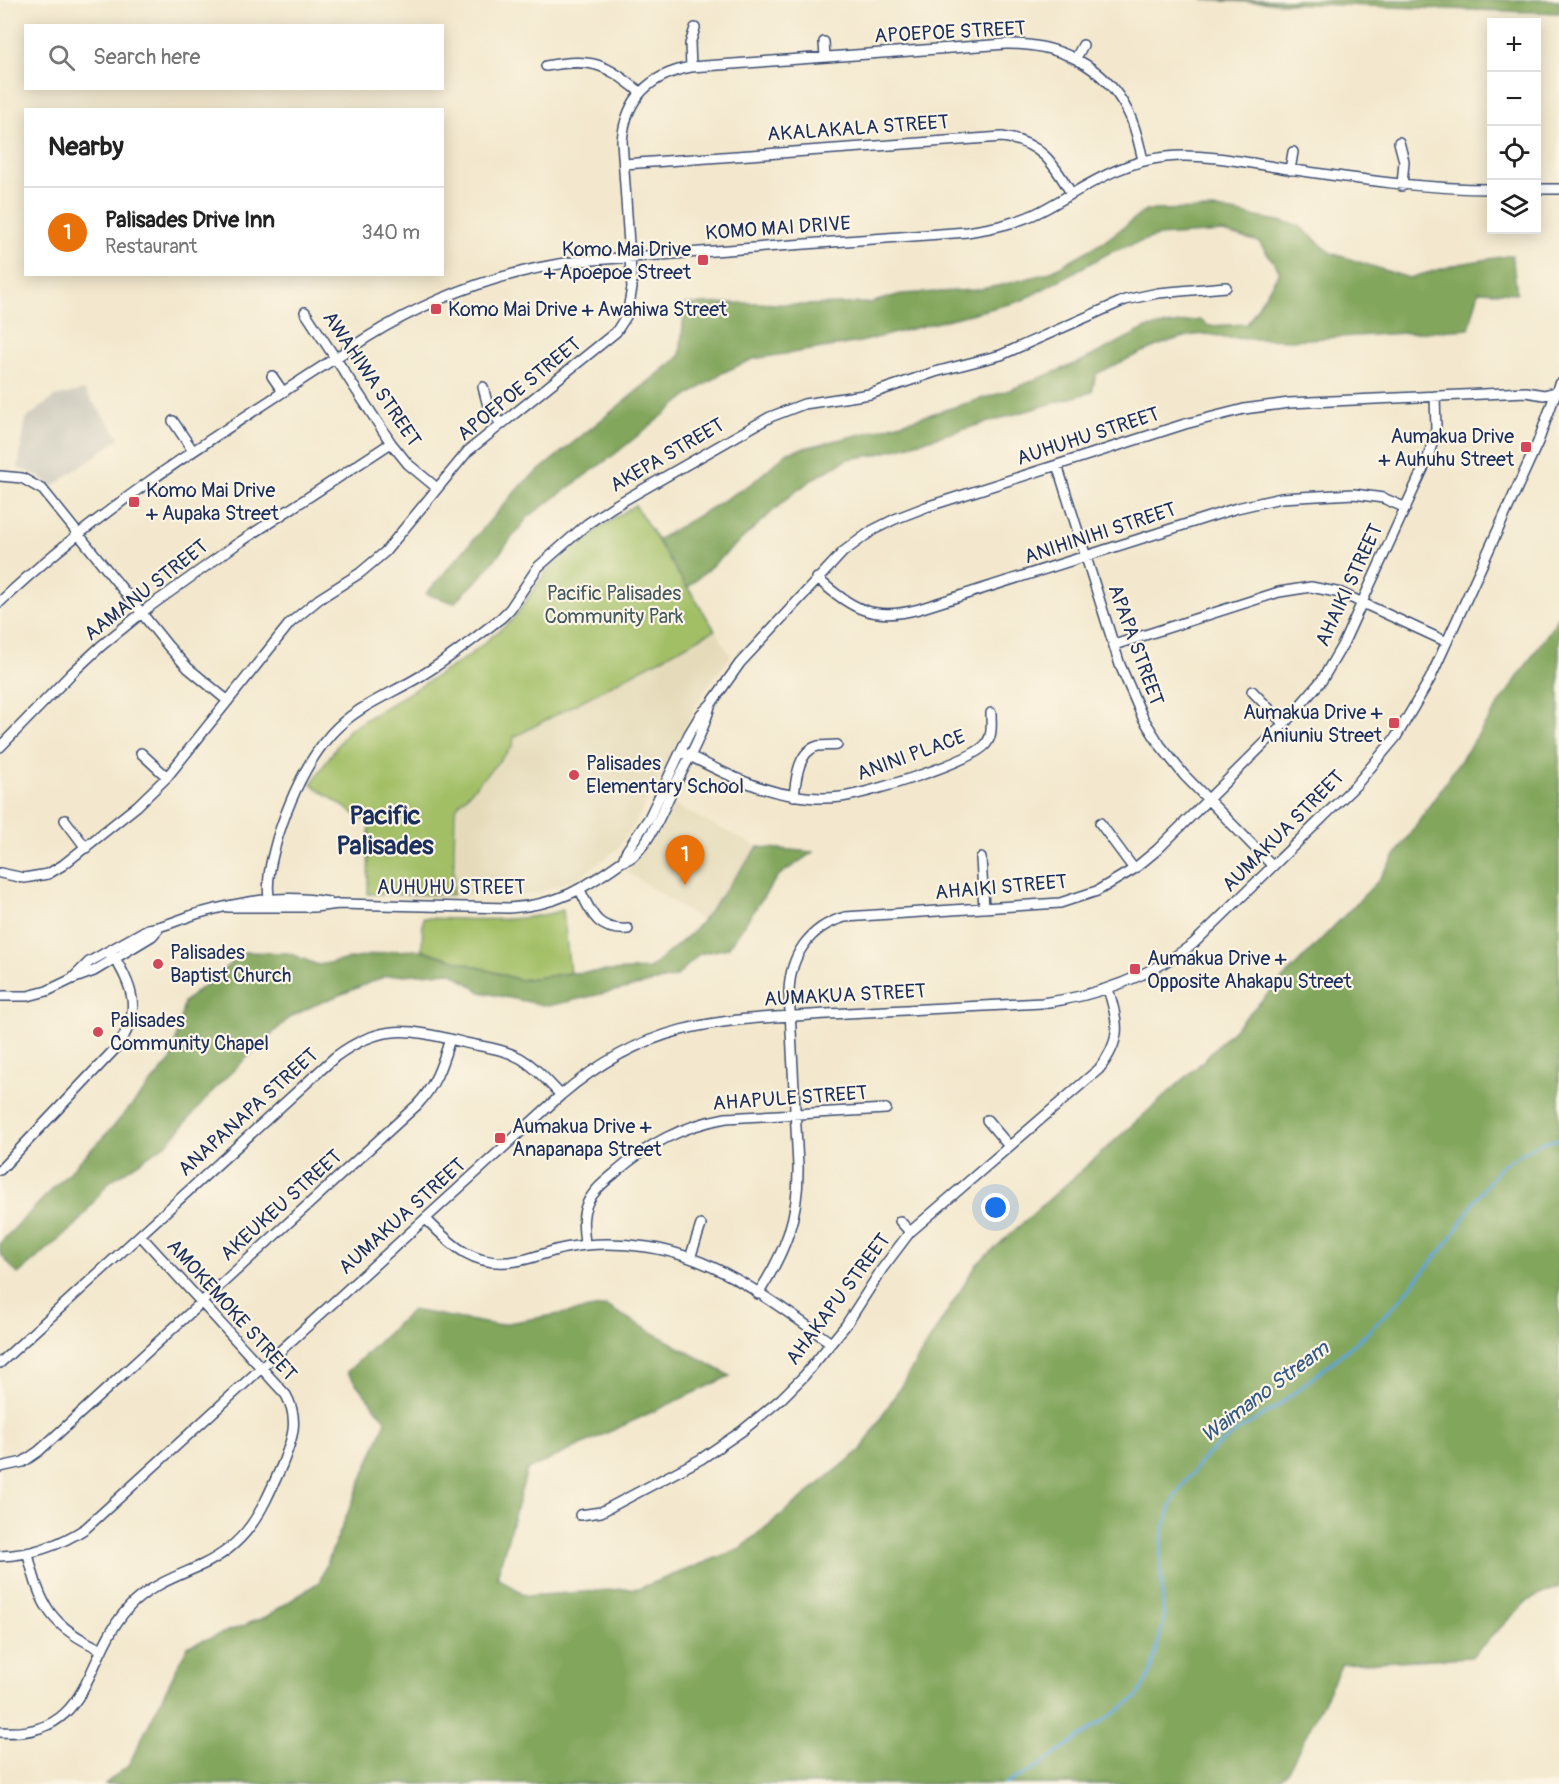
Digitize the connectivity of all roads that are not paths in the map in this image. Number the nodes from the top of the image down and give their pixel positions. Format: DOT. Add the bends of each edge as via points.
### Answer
graph roads {
  1 [pos="695,28"];
  2 [pos="824,42"];
  3 [pos="1083,45"];
  4 [pos="825,57"];
  5 [pos="1076,58"];
  6 [pos="546,66"];
  7 [pos="691,67"];
  8 [pos="640,92"];
  9 [pos="1399,142"];
  10 [pos="1293,152"];
  11 [pos="1143,160"];
  12 [pos="624,164"];
  13 [pos="1290,170"];
  14 [pos="1402,186"];
  15 [pos="1487,189"];
  16 [pos="1541,189"];
  17 [pos="1559,189"];
  18 [pos="1071,193"];
  19 [pos="631,257"];
  20 [pos="1226,287"];
  21 [pos="306,312"];
  22 [pos="336,358"];
  23 [pos="272,376"];
  24 [pos="483,387"];
  25 [pos="1558,389"];
  26 [pos="283,393"];
  27 [pos="1435,396"];
  28 [pos="173,421"];
  29 [pos="501,424"];
  30 [pos="391,443"];
  31 [pos="194,451"];
  32 [pos="1057,465"];
  33 [pos="0,476"];
  34 [pos="437,488"];
  35 [pos="1406,508"];
  36 [pos="78,533"];
  37 [pos="1086,556"];
  38 [pos="817,578"];
  39 [pos="0,602"];
  40 [pos="1362,603"];
  41 [pos="142,613"];
  42 [pos="1447,642"];
  43 [pos="1114,645"];
  44 [pos="1252,691"];
  45 [pos="228,701"];
  46 [pos="991,713"];
  47 [pos="1284,724"];
  48 [pos="837,745"];
  49 [pos="0,747"];
  50 [pos="141,753"];
  51 [pos="685,754"];
  52 [pos="167,777"];
  53 [pos="794,796"];
  54 [pos="1208,799"];
  55 [pos="65,820"];
  56 [pos="1100,823"];
  57 [pos="86,848"];
  58 [pos="981,858"];
  59 [pos="1274,866"];
  60 [pos="1134,869"];
  61 [pos="0,873"];
  62 [pos="580,890"];
  63 [pos="271,901"];
  64 [pos="984,908"];
  65 [pos="628,929"];
  66 [pos="112,954"];
  67 [pos="1108,989"];
  68 [pos="0,996"];
  69 [pos="790,1016"];
  70 [pos="450,1039"];
  71 [pos="561,1095"];
  72 [pos="886,1109"];
  73 [pos="796,1114"];
  74 [pos="987,1120"];
  75 [pos="1010,1146"];
  76 [pos="0,1170"];
  77 [pos="426,1218"];
  78 [pos="900,1221"];
  79 [pos="701,1225"];
  80 [pos="910,1232"];
  81 [pos="140,1235"];
  82 [pos="585,1245"];
  83 [pos="690,1258"];
  84 [pos="758,1294"];
  85 [pos="202,1302"];
  86 [pos="831,1343"];
  87 [pos="0,1363"];
  88 [pos="262,1368"];
  89 [pos="0,1467"];
  90 [pos="580,1515"];
  91 [pos="28,1554"];
  92 [pos="0,1556"];
  93 [pos="102,1650"];
  94 [pos="0,1732"];
  1 -- 7 [label="street" via="690,44"];
  2 -- 4 [label="street"];
  3 -- 5 [label="street"];
  4 -- 5 [label="street, APOEPOE STREET" via="1021,44 1045,47"];
  4 -- 7 [label="street, APOEPOE STREET"];
  5 -- 11 [label="street, APOEPOE STREET" via="1098,73 1122,101"];
  6 -- 8 [label="street" via="600,64"];
  7 -- 8 [label="street, APOEPOE STREET" via="664,74"];
  8 -- 12 [label="street, APOEPOE STREET" via="623,129"];
  9 -- 14 [label="street" via="1404,161"];
  10 -- 13 [label="street"];
  11 -- 13 [label="street, KOMO MAI DRIVE" via="1196,156"];
  11 -- 18 [label="street, KOMO MAI DRIVE" via="1115,169"];
  12 -- 18 [label="street, AKALAKALA STREET" via="1002,137 1019,140 1041,152"];
  12 -- 19 [label="street, APOEPOE STREET"];
  13 -- 14 [label="street, KOMO MAI DRIVE"];
  14 -- 15 [label="street, KOMO MAI DRIVE"];
  16 -- 17 [label="street"];
  18 -- 19 [label="street, KOMO MAI DRIVE" via="1021,220 968,232"];
  19 -- 22 [label="street, KOMO MAI DRIVE" via="552,264 497,277 401,317"];
  19 -- 29 [label="street, APOEPOE STREET" via="632,296 623,323 607,341"];
  20 -- 63 [label="street, AKEPA STREET" via="1125,300 1001,355 870,394 786,410 614,506 551,553 501,618 428,671 363,708 331,735 291,799 271,867"];
  21 -- 22 [label="street, AWAHIWA STREET"];
  22 -- 26 [label="street, KOMO MAI DRIVE"];
  22 -- 30 [label="street, AWAHIWA STREET"];
  23 -- 26 [label="street"];
  24 -- 29 [label="street" via="488,406"];
  25 -- 27 [label="street, AUHUHU STREET" via="1544,394"];
  25 -- 42 [label="street, AUMAKUA STREET" via="1539,442"];
  26 -- 31 [label="street, KOMO MAI DRIVE"];
  27 -- 32 [label="street, AUHUHU STREET" via="1244,409"];
  27 -- 35 [label="street, AHAIKI STREET" via="1435,438"];
  28 -- 31 [label="street"];
  29 -- 34 [label="street, APOEPOE STREET" via="468,452"];
  30 -- 34 [label="street, AWAHIWA STREET" via="408,464"];
  30 -- 41 [label="street, AAMANU STREET" via="234,546"];
  31 -- 36 [label="street, KOMO MAI DRIVE"];
  32 -- 37 [label="street, APAPA STREET"];
  32 -- 38 [label="street, AUHUHU STREET" via="895,519 859,539"];
  33 -- 36 [label="street" via="22,478 38,485"];
  34 -- 45 [label="street, APOEPOE STREET" via="385,552 290,623"];
  35 -- 37 [label="street, ANIHINIHI STREET" via="1363,494 1281,498"];
  35 -- 40 [label="street, AHAIKI STREET"];
  36 -- 39 [label="street, KOMO MAI DRIVE"];
  36 -- 41 [label="street"];
  37 -- 38 [label="street, ANIHINIHI STREET" via="896,615 873,613 851,605"];
  37 -- 43 [label="street, APAPA STREET"];
  38 -- 51 [label="street, AUHUHU STREET" via="740,663 701,714"];
  40 -- 42 [label="street"];
  40 -- 43 [label="street" via="1330,590 1290,589"];
  40 -- 47 [label="street, AHAIKI STREET" via="1322,680"];
  41 -- 45 [label="street" via="188,668"];
  41 -- 49 [label="street, AAMANU STREET" via="72,673"];
  42 -- 59 [label="street, AUMAKUA STREET" via="1421,697 1389,746 1356,785"];
  43 -- 54 [label="street, APAPA STREET" via="1132,696 1152,733"];
  44 -- 47 [label="street"];
  45 -- 52 [label="street, APOEPOE STREET"];
  46 -- 53 [label="street, ANINI PLACE" via="988,741 965,758 862,794"];
  47 -- 54 [label="street, AHAIKI STREET"];
  48 -- 53 [label="street" via="808,752 799,766"];
  50 -- 52 [label="street"];
  51 -- 53 [label="street, ANINI PLACE" via="752,786"];
  51 -- 62 [label="street, AUHUHU STREET" via="623,861"];
  52 -- 57 [label="street, APOEPOE STREET"];
  54 -- 59 [label="street, APAPA STREET"];
  54 -- 60 [label="street, AHAIKI STREET"];
  55 -- 57 [label="street"];
  56 -- 60 [label="street"];
  57 -- 61 [label="street, APOEPOE STREET" via="48,874 24,878"];
  58 -- 64 [label="street"];
  59 -- 67 [label="street, AUMAKUA STREET" via="1187,948 1149,972"];
  60 -- 64 [label="street, AHAIKI STREET" via="1113,883 1076,898 1042,905"];
  62 -- 63 [label="street, AUHUHU STREET" via="520,908 339,904 314,907"];
  62 -- 65 [label="street" via="603,925"];
  63 -- 66 [label="street, AUHUHU STREET" via="196,915 159,928 152,936"];
  64 -- 69 [label="street, AHAIKI STREET" via="860,915 825,925 800,948 792,966"];
  66 -- 68 [label="street, AUHUHU STREET" via="94,971 40,994"];
  66 -- 76 [label="street" via="127,978 133,1003 123,1039"];
  67 -- 69 [label="street, AUMAKUA STREET" via="1042,1003"];
  67 -- 75 [label="street, AHAKAPU STREET" via="1117,1024 1107,1058"];
  69 -- 71 [label="street, AUMAKUA STREET" via="713,1022 658,1036 610,1059"];
  69 -- 73 [label="street, AHAIKI STREET"];
  70 -- 71 [label="street, ANAPANAPA STREET" via="513,1055 540,1073"];
  70 -- 81 [label="street, ANAPANAPA STREET" via="399,1031 375,1035 349,1046"];
  70 -- 85 [label="street, AKEUKEU STREET" via="439,1075 417,1105"];
  71 -- 77 [label="street, AUMAKUA STREET"];
  72 -- 73 [label="street, AHAPULE STREET"];
  73 -- 82 [label="street, AHAPULE STREET" via="713,1120 651,1145 592,1195 585,1209"];
  73 -- 84 [label="street, AHAIKI STREET" via="796,1209 782,1254"];
  74 -- 75 [label="street"];
  75 -- 80 [label="street, AHAKAPU STREET"];
  77 -- 82 [label="street" via="458,1250 493,1262 517,1261"];
  77 -- 88 [label="street, AUMAKUA STREET"];
  78 -- 80 [label="street, AHAKAPU STREET"];
  79 -- 83 [label="street"];
  80 -- 86 [label="street, AHAKAPU STREET"];
  81 -- 85 [label="street, AMOKEMOKE STREET"];
  81 -- 87 [label="street, ANAPANAPA STREET"];
  82 -- 83 [label="street" via="647,1247"];
  83 -- 84 [label="street" via="726,1273"];
  84 -- 86 [label="street"];
  85 -- 88 [label="street, AMOKEMOKE STREET"];
  85 -- 89 [label="street, AKEUKEU STREET" via="32,1457"];
  86 -- 90 [label="street, AHAKAPU STREET" via="781,1399 722,1446 601,1512"];
  88 -- 91 [label="street, AUMAKUA STREET" via="86,1528 60,1543"];
  88 -- 93 [label="street, AMOKEMOKE STREET" via="286,1395 295,1426 290,1447 260,1514 225,1552 143,1594 116,1622"];
  91 -- 92 [label="street, AUMAKUA STREET"];
  91 -- 93 [label="street" via="40,1598 52,1616 70,1633"];
  93 -- 94 [label="street, AMOKEMOKE STREET" via="83,1690 66,1712 37,1729"];
}
